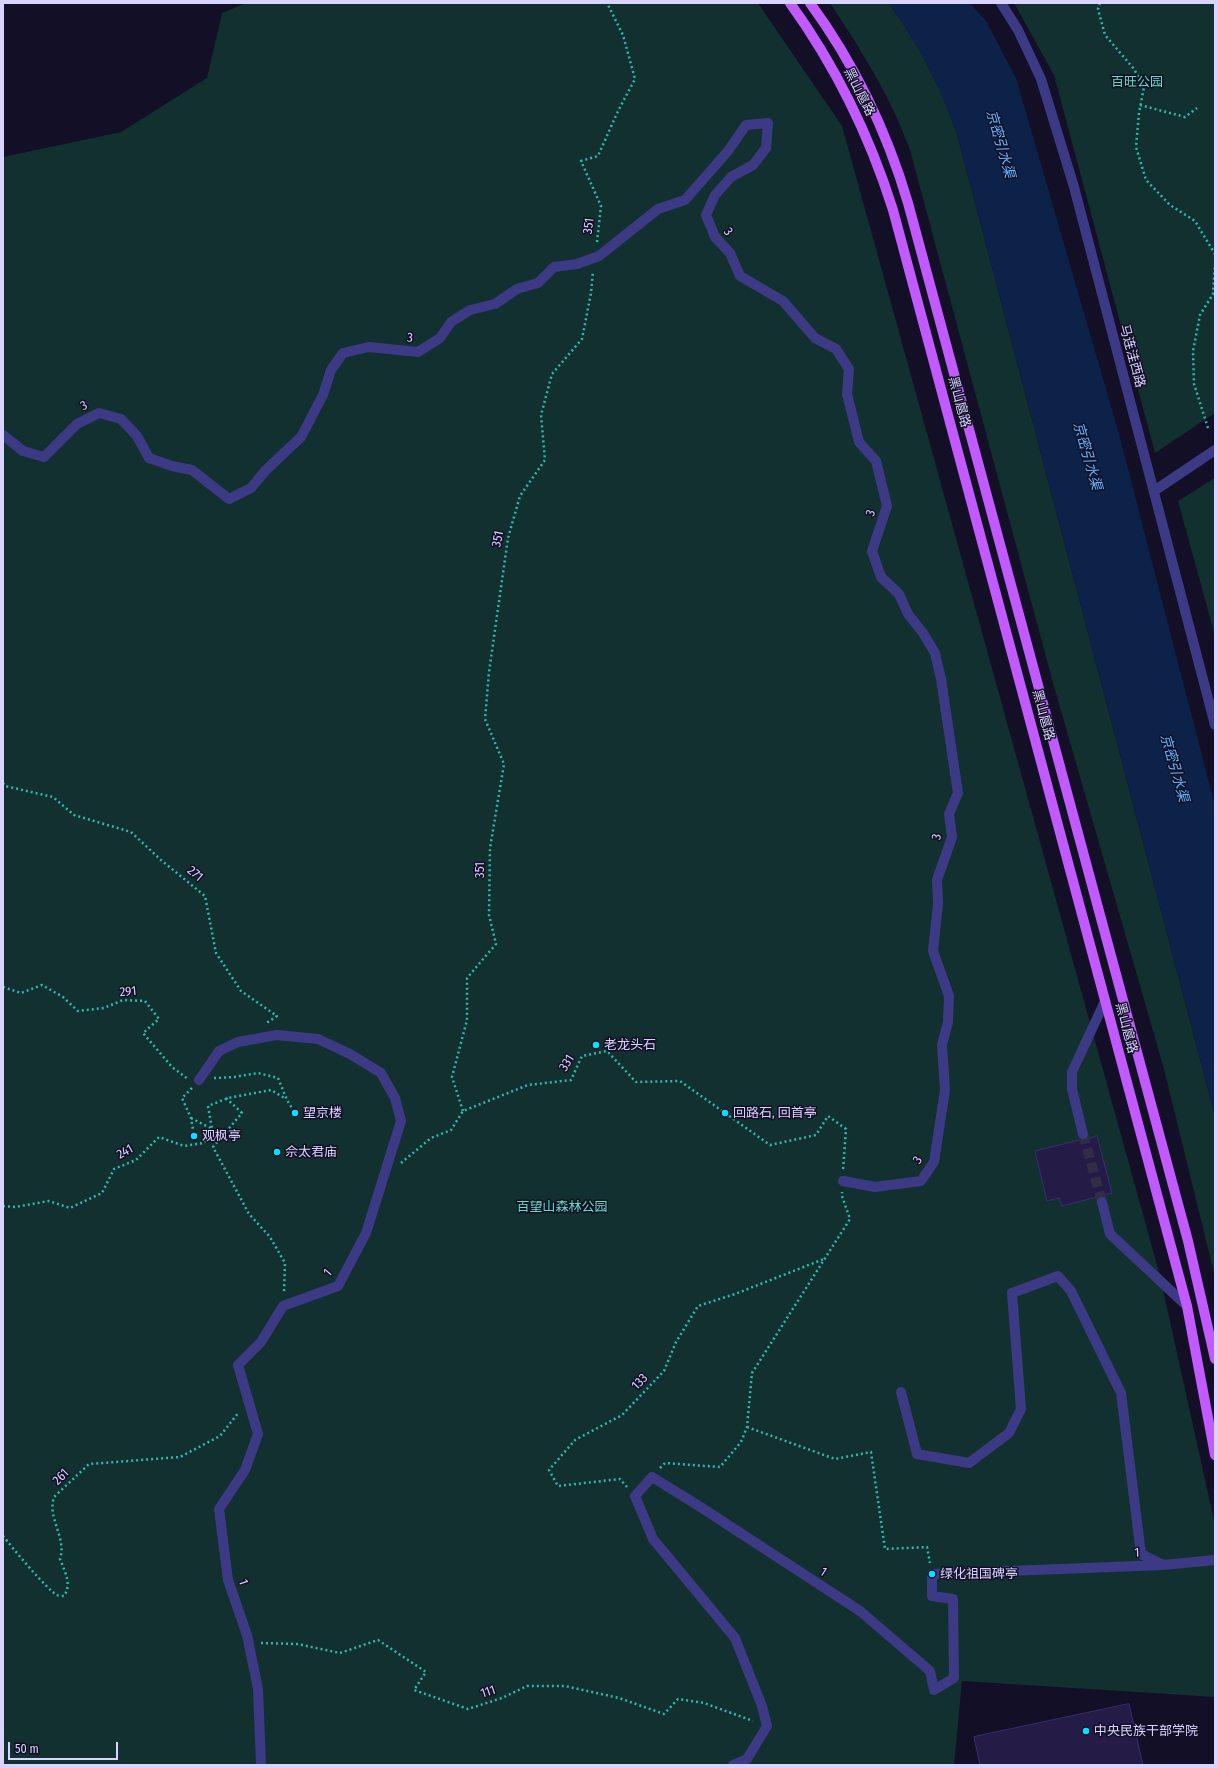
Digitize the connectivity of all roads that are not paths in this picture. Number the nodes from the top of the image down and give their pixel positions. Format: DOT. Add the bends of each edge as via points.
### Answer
graph roads {
  1 [pos="790,3"];
  2 [pos="810,3"];
  3 [pos="1001,3"];
  4 [pos="3,435"];
  5 [pos="1215,450"];
  6 [pos="1154,491"];
  7 [pos="1215,725"];
  8 [pos="1105,1001"];
  9 [pos="199,1080"];
  10 [pos="1084,1134"];
  11 [pos="843,1181"];
  12 [pos="1102,1202"];
  13 [pos="1187,1306"];
  14 [pos="1215,1359"];
  15 [pos="901,1392"];
  16 [pos="1215,1455"];
  17 [pos="1215,1560"];
  18 [pos="1163,1565"];
  19 [pos="261,1765"];
  20 [pos="733,1765"];
  1 -- 8 [label="main road, 黑山扈路" via="812,33 852,104 881,172"];
  2 -- 14 [label="main road, 黑山扈路" via="826,25 875,114 908,203 1188,1241"];
  3 -- 6 [label="street, 马连洼西路" via="1018,30 1041,79 1074,187"];
  4 -- 11 [label="street, 3 / 3" via="23,451 44,457 78,424 99,413 121,419 137,436 149,458 192,470 229,499 252,488 266,470 301,438 323,395 331,370 343,353 369,347 418,352 440,338 451,322 470,310 495,304 517,289 538,283 554,267 577,264 599,256 658,209 685,200 728,151 746,125 768,123 766,148 753,165 731,177 715,194 706,215 714,237 730,253 740,276 783,301 815,338 836,349 849,369 847,394 859,442 876,461 887,506 872,551 881,577 899,594 908,614 935,654 958,793 949,814 952,837 936,880 938,904 933,951 949,996 948,1022 942,1045 945,1090 934,1162 921,1181 875,1187"];
  5 -- 6 [label="street"];
  6 -- 7 [label="street, 马连洼西路"];
  8 -- 10 [label="street" via="1072,1072 1072,1089"];
  8 -- 13 [label="main road, 黑山扈路"];
  9 -- 19 [label="street, 1 / 1" via="219,1051 238,1042 277,1035 318,1039 350,1054 380,1073 395,1098 401,1121 366,1233 338,1286 283,1306 261,1342 238,1365 258,1434 246,1470 219,1509 228,1580 248,1641 258,1688"];
  12 -- 13 [label="street" via="1110,1234"];
  13 -- 16 [label="main road, 黑山扈路"];
  15 -- 18 [label="street" via="917,1454 969,1463 1009,1433 1021,1409 1012,1292 1058,1276 1071,1291 1121,1393 1141,1554"];
  17 -- 18 [label="street, 1"];
  18 -- 20 [label="street, 1 / 1" via="932,1574 932,1596 953,1599 954,1678 934,1690 930,1671 860,1611 652,1477 635,1496 653,1539 735,1638 762,1706 767,1726 747,1759"];
}
